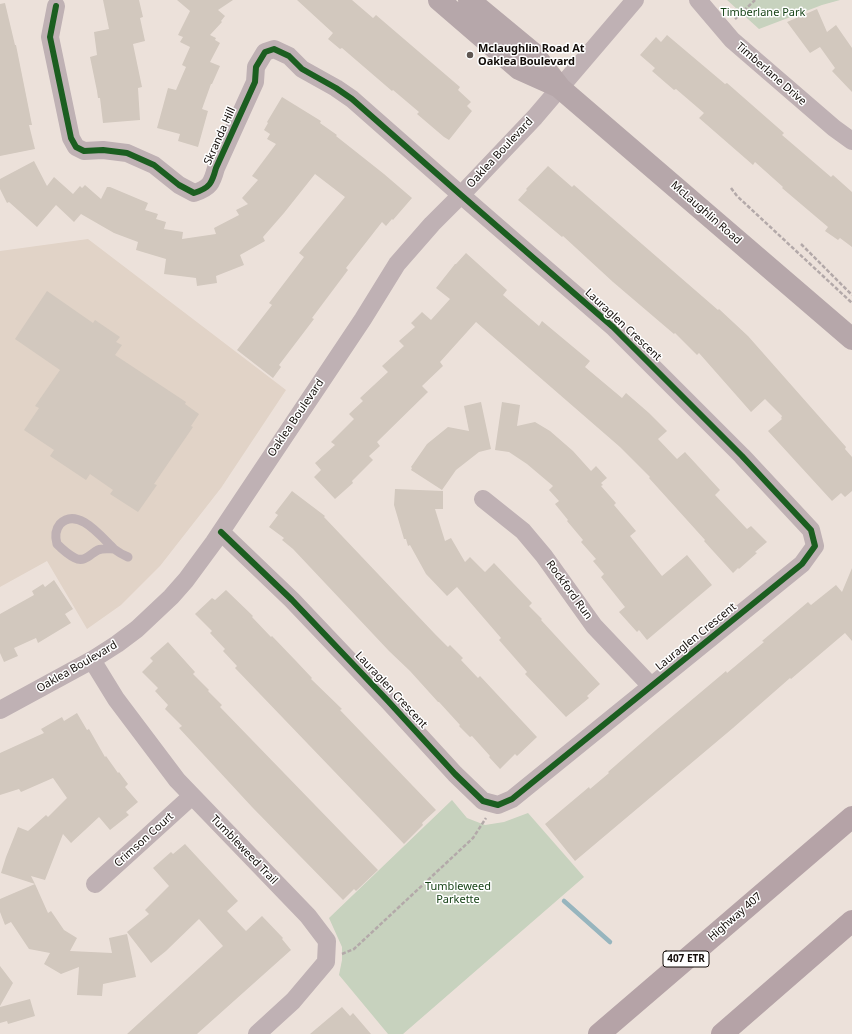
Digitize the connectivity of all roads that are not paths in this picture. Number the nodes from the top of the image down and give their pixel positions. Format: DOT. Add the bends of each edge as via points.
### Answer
graph roads {
  1 [pos="439,0"];
  2 [pos="469,0"];
  3 [pos="635,0"];
  4 [pos="698,0"];
  5 [pos="56,6"];
  6 [pos="560,88"];
  7 [pos="852,141"];
  8 [pos="461,195"];
  9 [pos="852,339"];
  10 [pos="483,498"];
  11 [pos="221,532"];
  12 [pos="114,549"];
  13 [pos="128,557"];
  14 [pos="92,660"];
  15 [pos="651,686"];
  16 [pos="0,710"];
  17 [pos="192,796"];
  18 [pos="852,816"];
  19 [pos="95,884"];
  20 [pos="852,921"];
  21 [pos="257,1034"];
  22 [pos="600,1034"];
  23 [pos="722,1034"];
  1 -- 6 [label="street" via="519,69"];
  2 -- 6 [label="street" via="533,53"];
  3 -- 6 [label="street, Oaklea Boulevard"];
  4 -- 7 [label="street, Timberlane Drive" via="723,31"];
  5 -- 8 [label="street, Skranda Hill" via="50,37 71,138 76,147 84,151 127,153 154,165 179,185 194,193 204,190 212,182 255,82 256,67 265,52 274,49 289,56 302,69 352,98"];
  6 -- 8 [label="street, Oaklea Boulevard"];
  6 -- 9 [label="street, McLaughlin Road"];
  8 -- 11 [label="street, Oaklea Boulevard" via="397,264"];
  8 -- 15 [label="street, Lauraglen Crescent" via="613,327 742,456 811,530 815,546 802,564"];
  10 -- 15 [label="street, Rockford Run" via="523,531 594,626"];
  11 -- 14 [label="street, Oaklea Boulevard" via="171,597 137,629"];
  11 -- 15 [label="street, Lauraglen Crescent" via="292,600 483,801 498,805 512,799"];
  12 -- 12 [label="lane" via="100,534 78,519 66,520 57,527 55,533 57,544 76,559 87,558 97,551"];
  12 -- 13 [label="lane"];
  14 -- 16 [label="street, Oaklea Boulevard"];
  14 -- 17 [label="street, Tumbleweed Trail" via="116,699"];
  17 -- 19 [label="street, Crimson Court"];
  17 -- 21 [label="street, Tumbleweed Trail" via="308,916 327,941 326,962 293,1000"];
  18 -- 22 [label="highway, Highway 407 / 407 ETR"];
  20 -- 23 [label="highway"];
}
